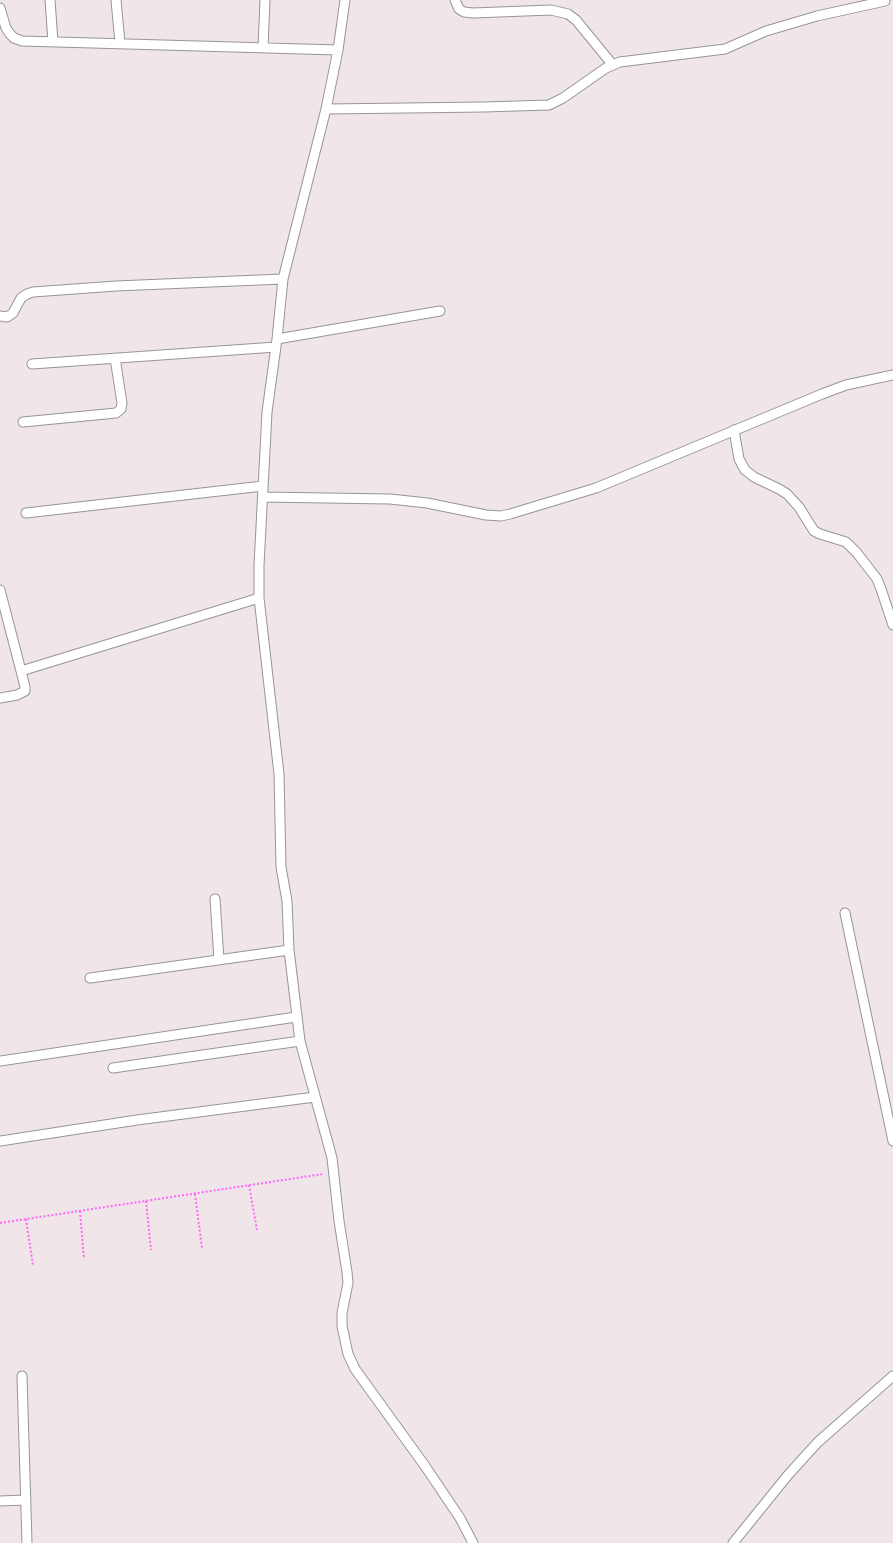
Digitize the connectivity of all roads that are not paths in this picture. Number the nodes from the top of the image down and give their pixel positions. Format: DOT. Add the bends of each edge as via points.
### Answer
graph roads {
  1 [pos="50,0"];
  2 [pos="116,0"];
  3 [pos="265,0"];
  4 [pos="345,0"];
  5 [pos="455,0"];
  6 [pos="885,1"];
  7 [pos="0,8"];
  8 [pos="53,42"];
  9 [pos="120,43"];
  10 [pos="263,48"];
  11 [pos="338,50"];
  12 [pos="612,64"];
  13 [pos="326,110"];
  14 [pos="282,279"];
  15 [pos="440,311"];
  16 [pos="0,316"];
  17 [pos="276,343"];
  18 [pos="115,358"];
  19 [pos="32,364"];
  20 [pos="893,375"];
  21 [pos="23,422"];
  22 [pos="734,430"];
  23 [pos="263,486"];
  24 [pos="263,497"];
  25 [pos="26,513"];
  26 [pos="0,590"];
  27 [pos="259,598"];
  28 [pos="893,625"];
  29 [pos="21,671"];
  30 [pos="0,698"];
  31 [pos="215,899"];
  32 [pos="845,913"];
  33 [pos="289,950"];
  34 [pos="220,960"];
  35 [pos="90,978"];
  36 [pos="296,1017"];
  37 [pos="300,1041"];
  38 [pos="0,1061"];
  39 [pos="113,1068"];
  40 [pos="315,1098"];
  41 [pos="0,1141"];
  42 [pos="893,1141"];
  43 [pos="22,1376"];
  44 [pos="893,1376"];
  45 [pos="26,1500"];
  46 [pos="0,1501"];
  47 [pos="27,1543"];
  48 [pos="473,1543"];
  49 [pos="733,1543"];
  1 -- 8 [label="street"];
  2 -- 9 [label="street"];
  3 -- 10 [label="street"];
  4 -- 11 [label="street"];
  5 -- 12 [label="street" via="459,10 464,12 551,10 568,14 576,20"];
  6 -- 12 [label="street" via="817,16 766,31 725,48"];
  7 -- 8 [label="street" via="6,28 14,38 22,41"];
  8 -- 9 [label="street"];
  9 -- 10 [label="street"];
  10 -- 11 [label="street"];
  11 -- 13 [label="street"];
  12 -- 13 [label="street" via="549,105"];
  13 -- 14 [label="street"];
  14 -- 16 [label="street" via="33,292 21,298 13,313 7,317"];
  14 -- 17 [label="street"];
  15 -- 17 [label="street"];
  17 -- 18 [label="street"];
  17 -- 23 [label="street" via="267,412"];
  18 -- 19 [label="street"];
  18 -- 21 [label="street" via="122,403 121,409 116,413"];
  20 -- 22 [label="street" via="846,385"];
  22 -- 24 [label="street" via="596,488 501,516 390,499"];
  22 -- 28 [label="street" via="739,459 745,470 787,494 799,507 814,531 846,542 857,553 877,579"];
  23 -- 24 [label="street"];
  23 -- 25 [label="street"];
  24 -- 27 [label="street"];
  26 -- 29 [label="street"];
  27 -- 29 [label="street"];
  27 -- 33 [label="street" via="279,774 281,867 288,901"];
  29 -- 30 [label="street" via="25,691"];
  31 -- 34 [label="street"];
  32 -- 42 [label="street"];
  33 -- 34 [label="street"];
  33 -- 36 [label="street"];
  34 -- 35 [label="street"];
  36 -- 37 [label="street"];
  36 -- 38 [label="street"];
  37 -- 39 [label="street"];
  37 -- 40 [label="street"];
  40 -- 41 [label="street" via="136,1120"];
  40 -- 48 [label="street" via="330,1145 347,1272 348,1283 342,1326 348,1354 355,1369 460,1518"];
  43 -- 45 [label="street"];
  44 -- 49 [label="street" via="818,1442"];
  45 -- 46 [label="street"];
  45 -- 47 [label="street"];
}
